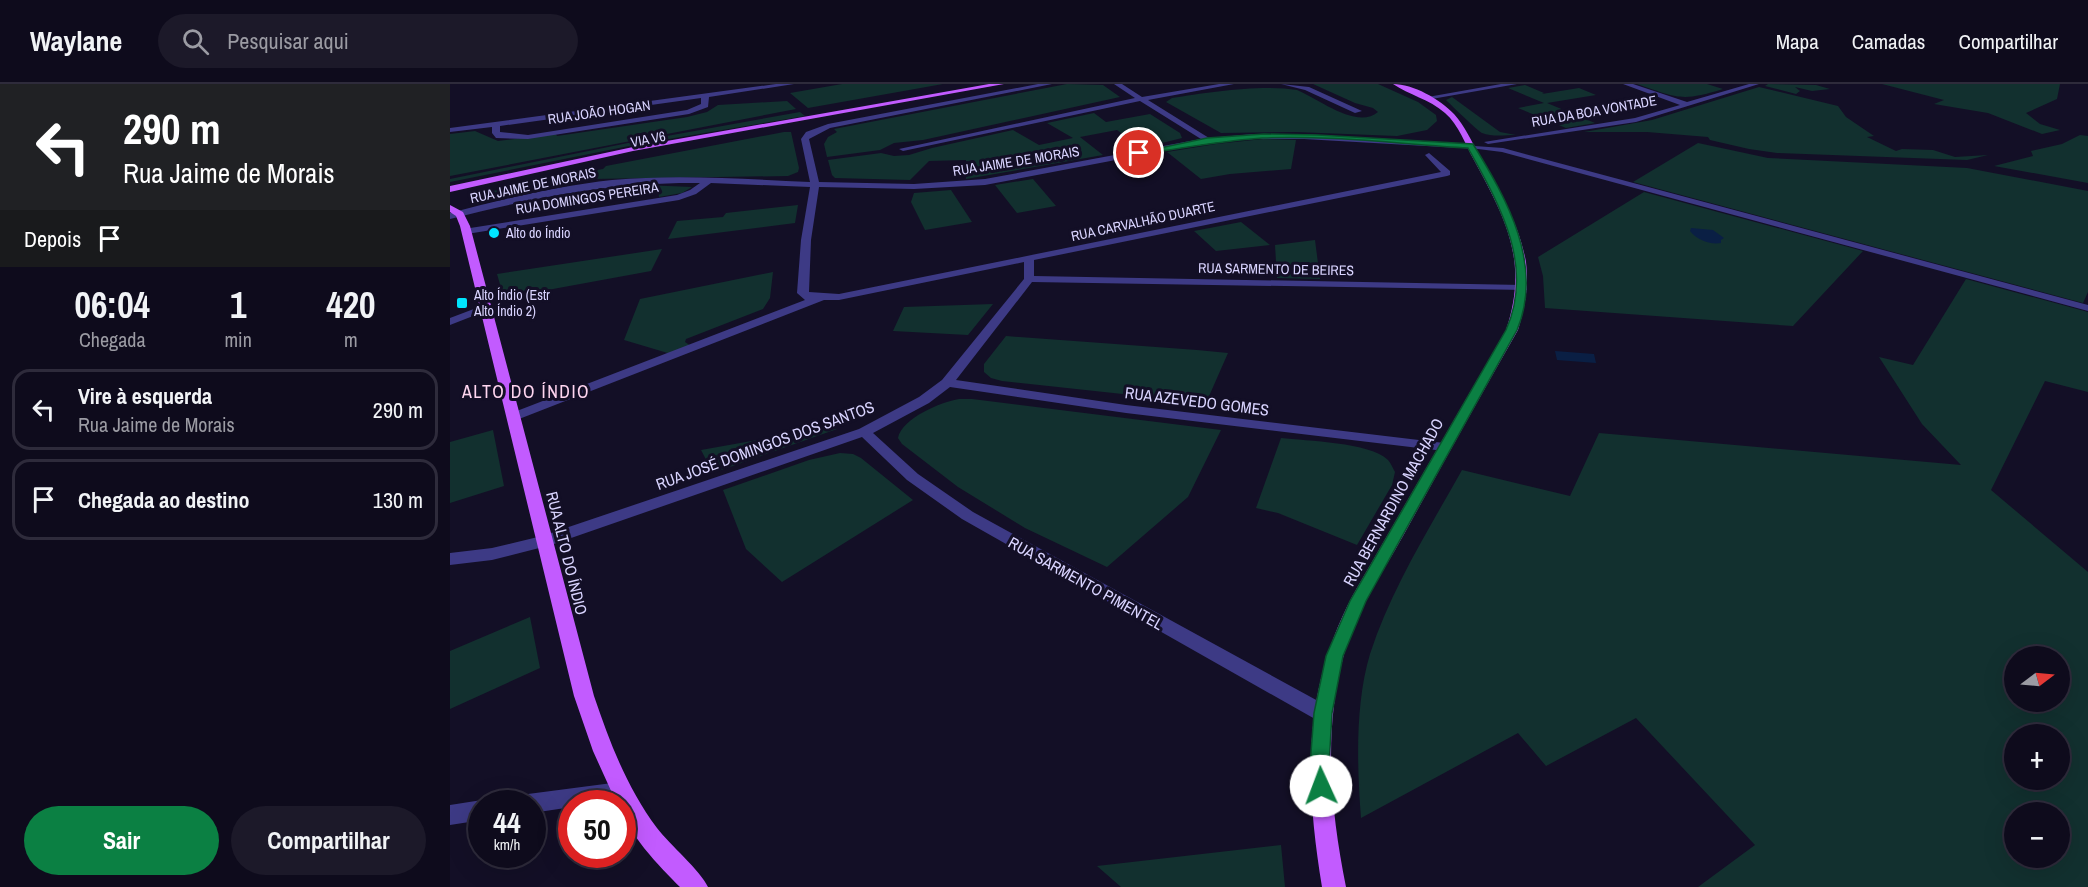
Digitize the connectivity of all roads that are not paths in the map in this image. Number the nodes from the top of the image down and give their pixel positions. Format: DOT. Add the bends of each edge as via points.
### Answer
graph roads {
  1 [pos="791,84"];
  2 [pos="1001,84"];
  3 [pos="1049,84"];
  4 [pos="1116,84"];
  5 [pos="1231,84"];
  6 [pos="1284,84"];
  7 [pos="1396,84"];
  8 [pos="1514,84"];
  9 [pos="1626,84"];
  10 [pos="1755,84"];
  11 [pos="705,95"];
  12 [pos="1426,98"];
  13 [pos="1141,99"];
  14 [pos="1688,105"];
  15 [pos="1358,111"];
  16 [pos="496,124"];
  17 [pos="450,130"];
  18 [pos="1207,140"];
  19 [pos="1470,146"];
  20 [pos="903,149"];
  21 [pos="1429,155"];
  22 [pos="708,182"];
  23 [pos="815,184"];
  24 [pos="450,191"];
  25 [pos="453,213"];
  26 [pos="467,231"];
  27 [pos="1029,258"];
  28 [pos="1029,279"];
  29 [pos="1523,288"];
  30 [pos="820,298"];
  31 [pos="487,307"];
  32 [pos="2088,308"];
  33 [pos="450,322"];
  34 [pos="947,384"];
  35 [pos="514,417"];
  36 [pos="864,432"];
  37 [pos="1444,447"];
  38 [pos="545,541"];
  39 [pos="450,559"];
  40 [pos="1323,713"];
  41 [pos="620,790"];
  42 [pos="468,812"];
  43 [pos="450,815"];
  44 [pos="636,816"];
  45 [pos="696,887"];
  46 [pos="1334,887"];
  1 -- 11 [label="street"];
  2 -- 24 [label="main road, VIA V6" via="490,187"];
  3 -- 23 [label="street" via="816,130 806,139"];
  4 -- 13 [label="street"];
  5 -- 13 [label="street"];
  6 -- 15 [label="street" via="1307,88"];
  7 -- 12 [label="main road, RUA BERNARDINO MACHADO"];
  8 -- 12 [label="street"];
  9 -- 14 [label="street"];
  10 -- 14 [label="street, RUA DA BOA VONTADE"];
  11 -- 16 [label="street"];
  11 -- 16 [label="street, RUA JOÃO HOGAN" via="705,105 689,112 528,137 499,136"];
  12 -- 19 [label="main road, RUA BERNARDINO MACHADO" via="1449,113"];
  13 -- 18 [label="street"];
  13 -- 20 [label="street"];
  14 -- 19 [label="street, RUA DA BOA VONTADE" via="1624,122"];
  16 -- 17 [label="street"];
  18 -- 19 [label="street, RUA JAIME DE MORAIS" via="1290,136"];
  18 -- 23 [label="street, RUA JAIME DE MORAIS" via="983,182 937,186"];
  19 -- 29 [label="main road, RUA BERNARDINO MACHADO" via="1500,199 1512,230"];
  19 -- 32 [label="street" via="1503,150"];
  21 -- 27 [label="street, RUA CARVALHÃO DUARTE" via="1447,173"];
  22 -- 23 [label="street, RUA JAIME DE MORAIS"];
  22 -- 25 [label="street, RUA JAIME DE MORAIS" via="594,185"];
  22 -- 26 [label="street, RUA DOMINGOS PEREIRA" via="679,196"];
  23 -- 30 [label="street" via="803,293"];
  25 -- 26 [label="main road, RUA ALTO DO ÍNDIO"];
  26 -- 31 [label="main road, RUA ALTO DO ÍNDIO"];
  27 -- 28 [label="street"];
  27 -- 30 [label="street, RUA CARVALHÃO DUARTE"];
  28 -- 29 [label="street, RUA SARMENTO DE BEIRES"];
  28 -- 34 [label="street, RUA JOSÉ DOMINGOS DOS SANTOS"];
  29 -- 37 [label="main road, RUA BERNARDINO MACHADO" via="1512,330"];
  30 -- 35 [label="street, RUA CARVALHÃO DUARTE"];
  31 -- 33 [label="street"];
  31 -- 35 [label="main road, RUA ALTO DO ÍNDIO"];
  34 -- 36 [label="street, RUA JOSÉ DOMINGOS DOS SANTOS"];
  34 -- 37 [label="street, RUA AZEVEDO GOMES"];
  35 -- 38 [label="main road, RUA ALTO DO ÍNDIO"];
  36 -- 38 [label="street, RUA JOSÉ DOMINGOS DOS SANTOS"];
  36 -- 40 [label="street, RUA SARMENTO PIMENTEL" via="908,473 1002,536"];
  37 -- 40 [label="main road, RUA BERNARDINO MACHADO" via="1358,601 1335,656"];
  38 -- 39 [label="street, RUA JOSÉ DOMINGOS DOS SANTOS"];
  38 -- 41 [label="main road, RUA ALTO DO ÍNDIO" via="584,696"];
  40 -- 46 [label="main road, RUA BERNARDINO MACHADO" via="1319,766 1325,844"];
  42 -- 43 [label="street"];
  44 -- 45 [label="main road, RUA ALTO DO ÍNDIO" via="648,835"];
}
